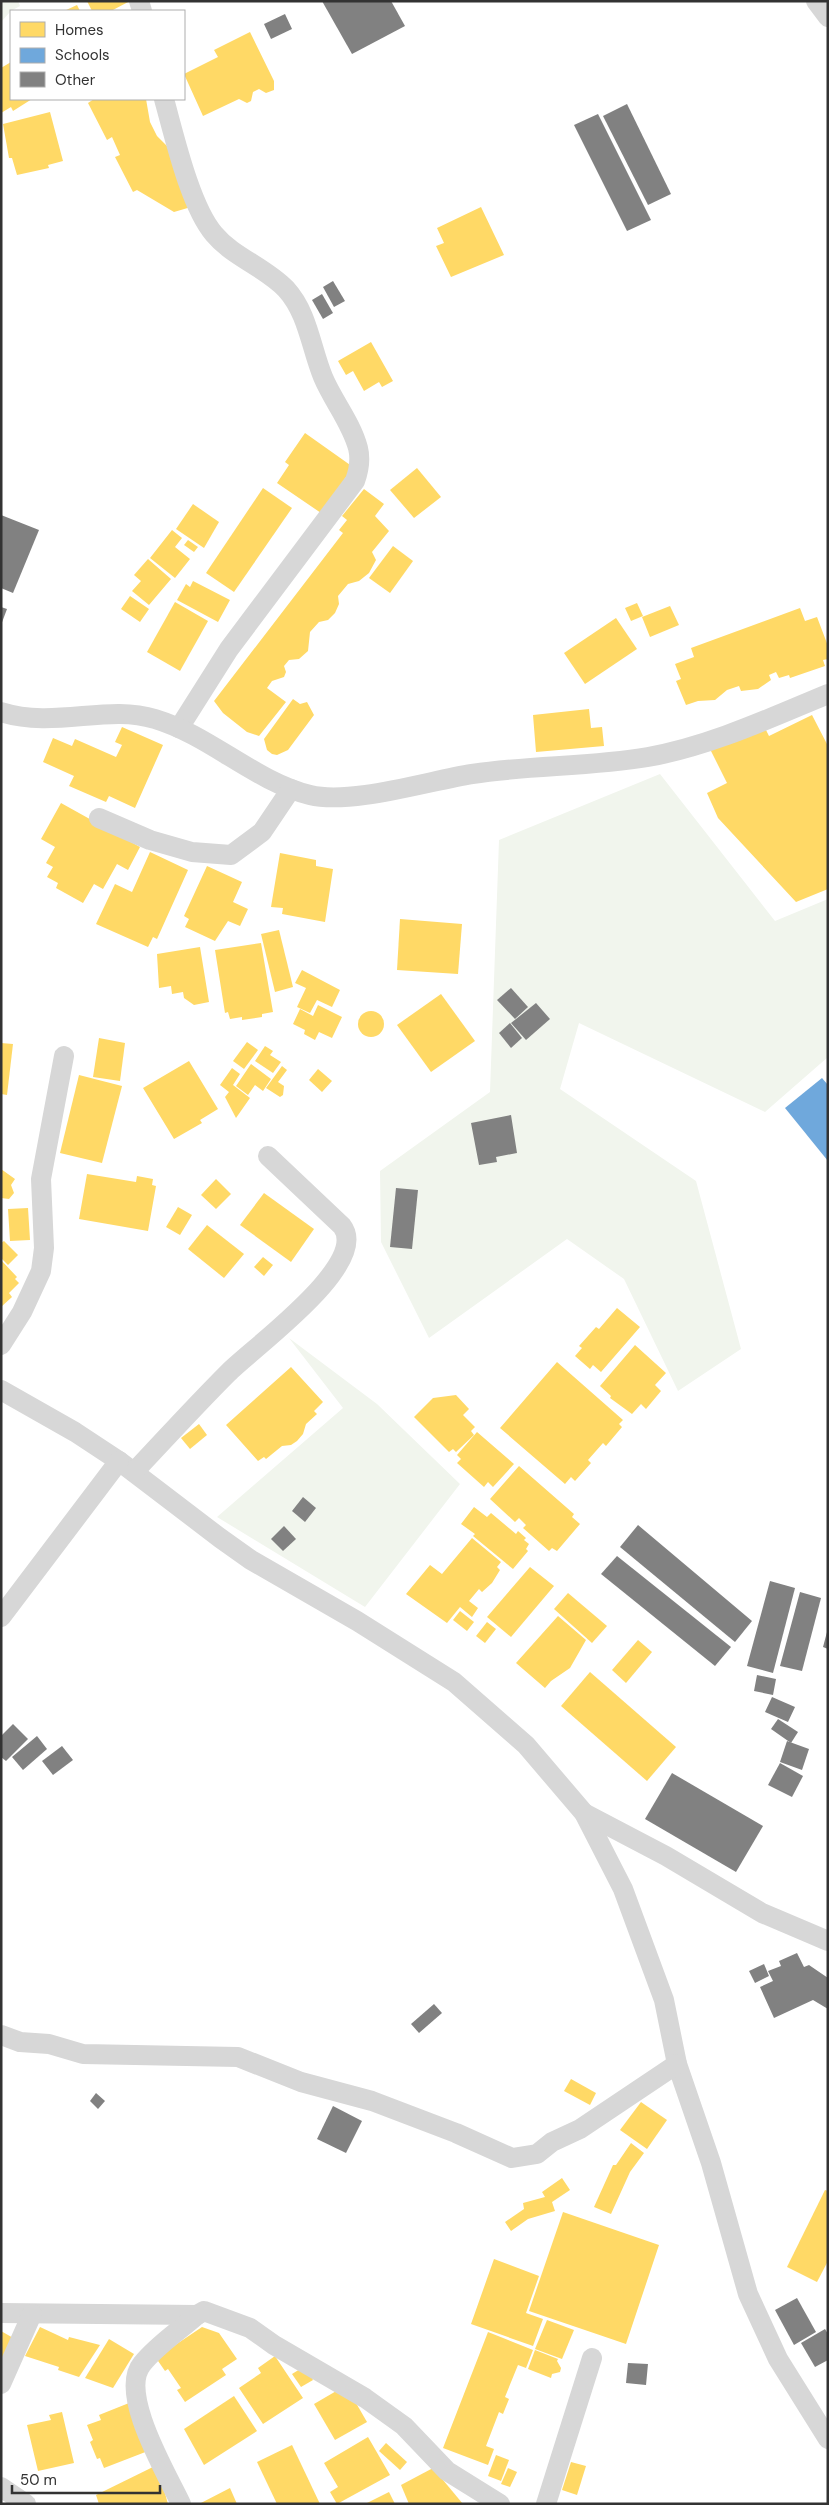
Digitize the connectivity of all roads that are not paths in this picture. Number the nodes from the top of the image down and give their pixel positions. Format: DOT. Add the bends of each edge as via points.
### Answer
graph roads {
  1 [pos="816,1"];
  2 [pos="828,17"];
  3 [pos="164,100"];
  4 [pos="828,694"];
  5 [pos="1,712"];
  6 [pos="179,728"];
  7 [pos="291,789"];
  8 [pos="99,818"];
  9 [pos="64,1056"];
  10 [pos="268,1156"];
  11 [pos="1,1345"];
  12 [pos="1,1390"];
  13 [pos="126,1466"];
  14 [pos="1,1617"];
  15 [pos="584,1814"];
  16 [pos="828,1941"];
  17 [pos="1,2035"];
  18 [pos="677,2064"];
  19 [pos="1,2312"];
  20 [pos="32,2314"];
  21 [pos="197,2315"];
  22 [pos="592,2358"];
  23 [pos="1,2384"];
  24 [pos="828,2439"];
  25 [pos="1,2487"];
  26 [pos="26,2504"];
  27 [pos="181,2504"];
  28 [pos="500,2504"];
  29 [pos="546,2504"];
  1 -- 2 [label="street"];
  3 -- 6 [label="street" via="186,175 203,217 214,235 288,291 309,332 332,398 353,430 360,467 355,481 229,649"];
  4 -- 7 [label="street" via="697,745 648,757 473,774 350,796 326,798"];
  5 -- 6 [label="street" via="43,720 129,714 155,718"];
  6 -- 7 [label="street"];
  7 -- 8 [label="street" via="262,832 231,855 192,852 150,840"];
  9 -- 11 [label="street" via="41,1179 44,1248 41,1271 22,1312"];
  10 -- 13 [label="street" via="342,1226 348,1237 347,1243 328,1279 314,1296"];
  12 -- 13 [label="street" via="75,1432"];
  13 -- 14 [label="street"];
  13 -- 15 [label="street" via="251,1560 454,1682 526,1745"];
  15 -- 16 [label="street" via="666,1856 762,1913"];
  15 -- 18 [label="street" via="623,1890 639,1931 664,2000"];
  17 -- 18 [label="street" via="20,2042 49,2044 83,2054 238,2057 301,2082 372,2101 512,2158 537,2154"];
  18 -- 24 [label="street" via="711,2163 748,2294 778,2359"];
  19 -- 20 [label="street"];
  20 -- 21 [label="street"];
  20 -- 23 [label="street"];
  21 -- 27 [label="street" via="140,2365 135,2385 135,2400 141,2419"];
  21 -- 28 [label="street" via="204,2311 213,2312 250,2328 366,2398 404,2426 447,2470"];
  22 -- 29 [label="street"];
  25 -- 26 [label="street"];
}
